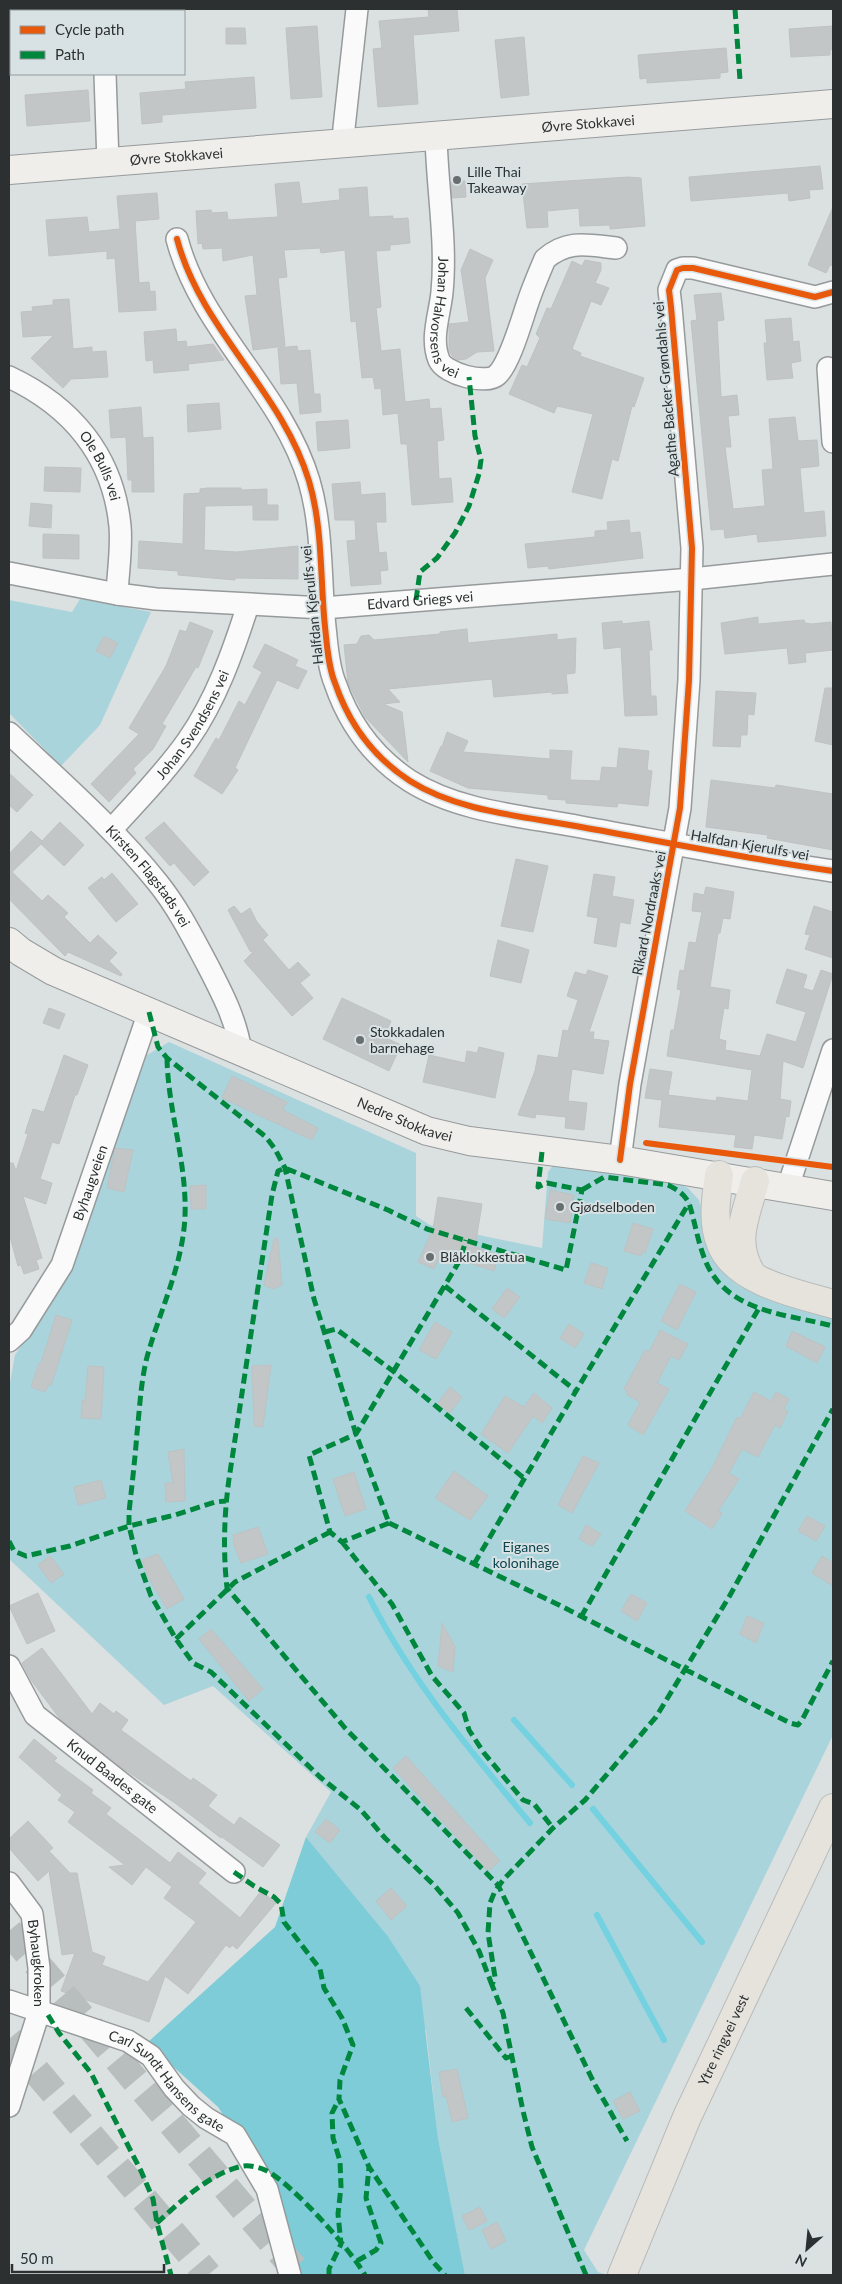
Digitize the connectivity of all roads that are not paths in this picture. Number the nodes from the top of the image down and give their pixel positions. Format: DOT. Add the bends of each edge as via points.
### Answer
graph roads {
  1 [pos="357,9"];
  2 [pos="105,75"];
  3 [pos="833,104"];
  4 [pos="436,136"];
  5 [pos="344,143"];
  6 [pos="108,163"];
  7 [pos="9,170"];
  8 [pos="176,239"];
  9 [pos="616,248"];
  10 [pos="833,292"];
  11 [pos="828,368"];
  12 [pos="9,377"];
  13 [pos="833,442"];
  14 [pos="833,564"];
  15 [pos="9,573"];
  16 [pos="692,579"];
  17 [pos="117,594"];
  18 [pos="248,605"];
  19 [pos="323,608"];
  20 [pos="9,733"];
  21 [pos="111,830"];
  22 [pos="674,844"];
  23 [pos="833,871"];
  24 [pos="9,942"];
  25 [pos="149,1012"];
  26 [pos="833,1050"];
  27 [pos="241,1052"];
  28 [pos="620,1160"];
  29 [pos="719,1175"];
  30 [pos="755,1181"];
  31 [pos="788,1187"];
  32 [pos="833,1196"];
  33 [pos="753,1276"];
  34 [pos="833,1304"];
  35 [pos="9,1341"];
  36 [pos="9,1666"];
  37 [pos="833,1808"];
  38 [pos="234,1872"];
  39 [pos="9,1883"];
  40 [pos="9,2001"];
  41 [pos="39,2012"];
  42 [pos="9,2106"];
  43 [pos="290,2275"];
  44 [pos="622,2275"];
  1 -- 5 [label="street"];
  2 -- 6 [label="street"];
  3 -- 4 [label="main road, Øvre Stokkavei"];
  4 -- 5 [label="main road, Øvre Stokkavei"];
  4 -- 9 [label="street, Johan Halvorsens vei" via="442,291 436,344 439,360 448,370 469,377 497,375 511,349 542,265 555,250 572,244"];
  5 -- 6 [label="main road, Øvre Stokkavei"];
  6 -- 7 [label="main road, Øvre Stokkavei"];
  8 -- 19 [label="street, Halfdan Kjerulfs vei" via="189,278 204,306 281,419 298,451 316,516"];
  10 -- 16 [label="street, Agathe Backer Grøndahls vei" via="814,297 693,268 677,270 673,278 669,290 688,487"];
  11 -- 13 [label="street"];
  12 -- 17 [label="street, Ole Bulls vei" via="55,404 92,445 106,469 120,527"];
  14 -- 16 [label="street, Edvard Griegs vei"];
  15 -- 17 [label="street, Edvard Griegs vei"];
  16 -- 19 [label="street, Edvard Griegs vei"];
  16 -- 22 [label="street, Rikard Nordraaks vei" via="689,680"];
  17 -- 18 [label="street, Edvard Griegs vei"];
  18 -- 19 [label="street, Edvard Griegs vei"];
  18 -- 21 [label="street, Johan Svendsens vei" via="214,695 188,740"];
  19 -- 22 [label="street, Halfdan Kjerulfs vei" via="333,680 352,724 371,749 409,781 451,800 485,809"];
  20 -- 21 [label="street, Kirsten Flagstads vei"];
  21 -- 27 [label="street, Kirsten Flagstads vei" via="159,884 194,938 228,1005 237,1027"];
  22 -- 23 [label="street, Halfdan Kjerulfs vei"];
  22 -- 28 [label="street, Rikard Nordraaks vei" via="630,1084"];
  24 -- 25 [label="main road, Nedre Stokkavei" via="52,972"];
  25 -- 27 [label="main road, Nedre Stokkavei"];
  25 -- 35 [label="street, Byhaugveien" via="62,1265 21,1330"];
  26 -- 31 [label="street"];
  27 -- 28 [label="main road, Nedre Stokkavei" via="427,1131 469,1141"];
  28 -- 29 [label="main road, Nedre Stokkavei"];
  29 -- 30 [label="main road, Nedre Stokkavei"];
  29 -- 33 [label="main road" via="716,1216 720,1244 728,1257"];
  30 -- 31 [label="main road, Nedre Stokkavei"];
  30 -- 33 [label="main road" via="741,1236 741,1252"];
  31 -- 32 [label="main road, Nedre Stokkavei"];
  33 -- 34 [label="main road"];
  36 -- 38 [label="street, Knud Baades gate" via="35,1716"];
  37 -- 44 [label="main road, Ytre ringvei vest" via="687,2117"];
  39 -- 41 [label="street, Byhaugkroken" via="32,1914 39,1968"];
  40 -- 41 [label="street, Carl Sundt Hansens gate"];
  41 -- 42 [label="street, Byhaugkroken"];
  41 -- 43 [label="street, Carl Sundt Hansens gate" via="128,2040 144,2049 191,2106 235,2135 267,2189"];
}
